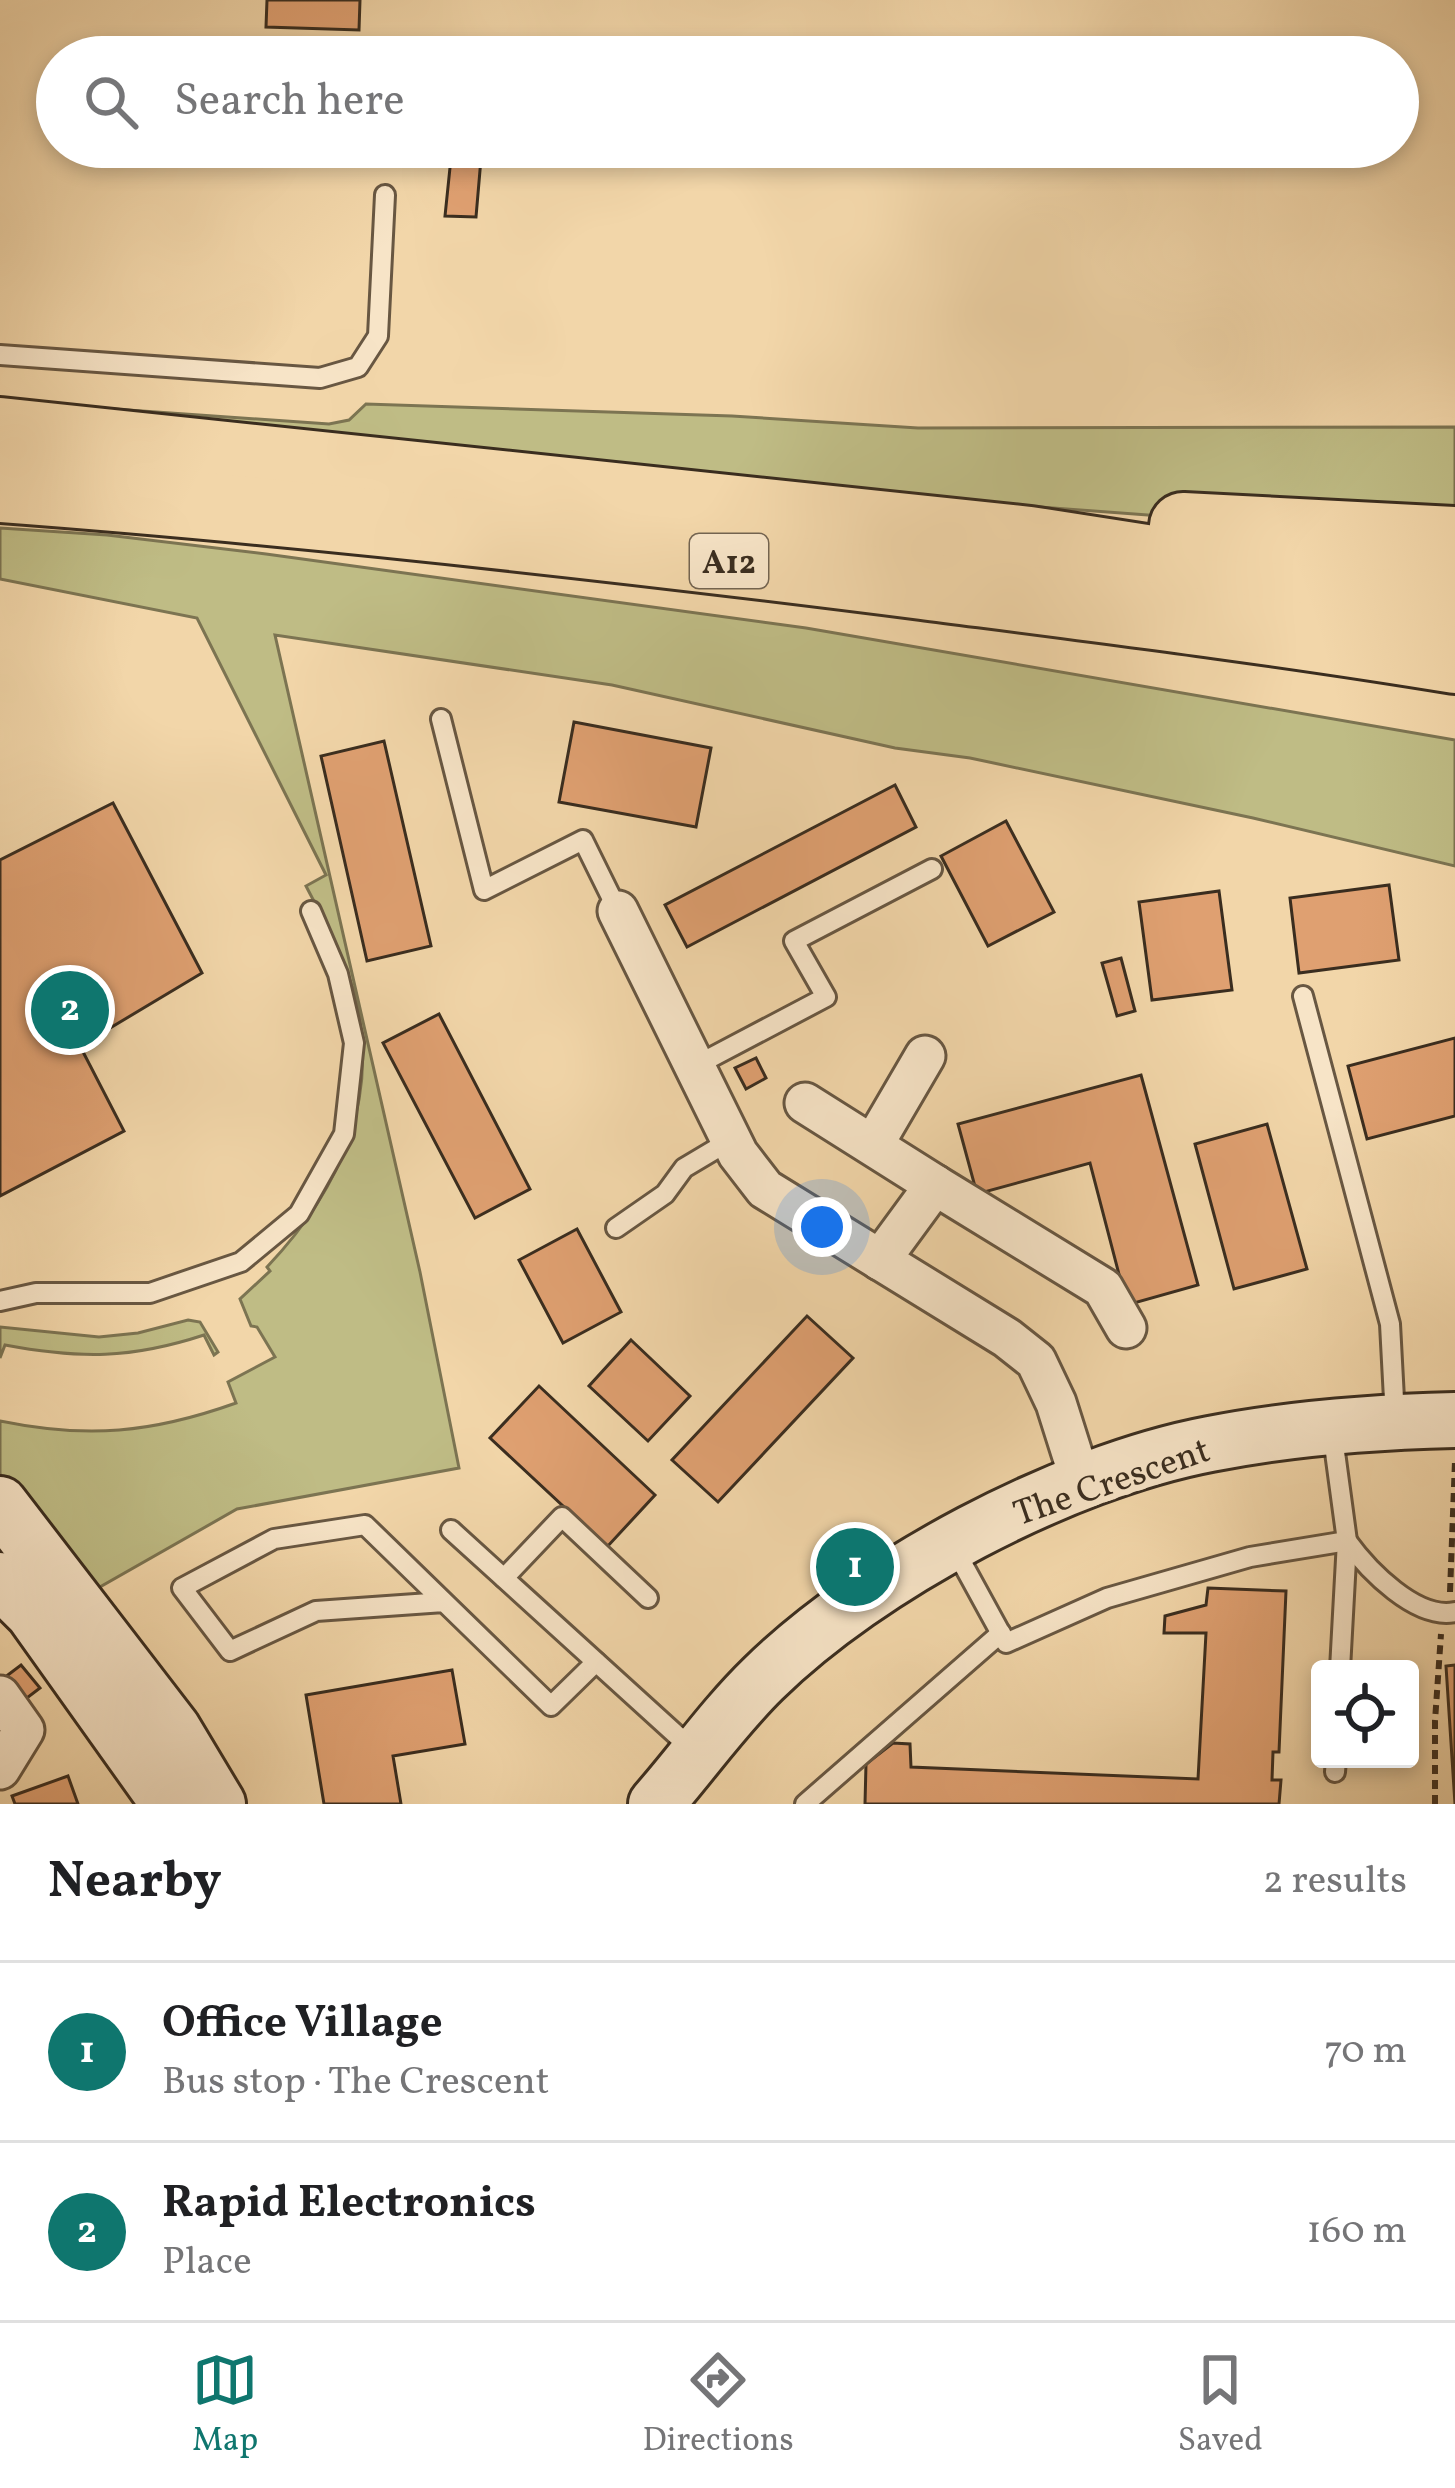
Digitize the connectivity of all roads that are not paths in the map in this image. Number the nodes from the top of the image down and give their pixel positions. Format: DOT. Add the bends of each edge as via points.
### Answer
graph roads {
  1 [pos="386,195"];
  2 [pos="0,355"];
  3 [pos="0,431"];
  4 [pos="0,489"];
  5 [pos="1455,540"];
  6 [pos="1030,541"];
  7 [pos="1455,606"];
  8 [pos="1127,613"];
  9 [pos="1455,660"];
  10 [pos="1455,701"];
  11 [pos="441,718"];
  12 [pos="932,869"];
  13 [pos="311,911"];
  14 [pos="618,911"];
  15 [pos="1303,996"];
  16 [pos="925,1056"];
  17 [pos="694,1066"];
  18 [pos="806,1103"];
  19 [pos="731,1140"];
  20 [pos="873,1145"];
  21 [pos="935,1185"];
  22 [pos="616,1228"];
  23 [pos="880,1260"];
  24 [pos="0,1301"];
  25 [pos="1126,1328"];
  26 [pos="1455,1420"];
  27 [pos="1395,1422"];
  28 [pos="1331,1425"];
  29 [pos="1081,1482"];
  30 [pos="0,1504"];
  31 [pos="451,1530"];
  32 [pos="1346,1541"];
  33 [pos="952,1544"];
  34 [pos="504,1578"];
  35 [pos="0,1580"];
  36 [pos="648,1598"];
  37 [pos="444,1602"];
  38 [pos="1451,1613"];
  39 [pos="1001,1633"];
  40 [pos="1340,1660"];
  41 [pos="596,1662"];
  42 [pos="0,1696"];
  43 [pos="698,1755"];
  44 [pos="0,1768"];
  45 [pos="169,1804"];
  46 [pos="218,1804"];
  47 [pos="656,1804"];
  48 [pos="805,1804"];
  1 -- 2 [label="lane" via="378,336 358,367 320,378"];
  3 -- 6 [label="highway, A12"];
  4 -- 8 [label="highway, A12" via="697,558"];
  5 -- 6 [label="highway, A12" via="1177,526"];
  6 -- 7 [label="highway, A12"];
  8 -- 9 [label="highway, A12"];
  8 -- 10 [label="highway, A12" via="1284,669"];
  11 -- 14 [label="lane" via="484,890 583,840"];
  12 -- 17 [label="lane" via="794,941 826,997"];
  13 -- 24 [label="lane" via="338,974 354,1043 344,1134 298,1214 241,1262 150,1294"];
  14 -- 17 [label="street"];
  15 -- 27 [label="lane" via="1390,1324"];
  16 -- 20 [label="street"];
  17 -- 19 [label="street"];
  18 -- 20 [label="street"];
  19 -- 22 [label="lane" via="684,1168 665,1194"];
  19 -- 23 [label="street" via="765,1189"];
  20 -- 21 [label="street"];
  21 -- 23 [label="street"];
  21 -- 25 [label="street" via="1102,1288"];
  23 -- 29 [label="street" via="1036,1361"];
  26 -- 27 [label="street, The Crescent"];
  27 -- 28 [label="street, The Crescent"];
  28 -- 29 [label="street, The Crescent" via="1206,1444"];
  28 -- 32 [label="lane"];
  29 -- 33 [label="street, The Crescent"];
  30 -- 46 [label="street" via="173,1730"];
  31 -- 34 [label="lane"];
  32 -- 38 [label="lane" via="1424,1610"];
  32 -- 39 [label="lane" via="1250,1557 1107,1598 1006,1643"];
  32 -- 40 [label="lane"];
  33 -- 39 [label="lane"];
  33 -- 43 [label="street, The Crescent" via="886,1583 763,1679"];
  34 -- 36 [label="lane" via="562,1517"];
  34 -- 41 [label="lane"];
  35 -- 45 [label="street" via="33,1613"];
  37 -- 37 [label="lane" via="365,1525 274,1540 182,1588 230,1652 316,1610"];
  37 -- 41 [label="lane" via="551,1706"];
  39 -- 48 [label="lane"];
  41 -- 43 [label="lane"];
  42 -- 44 [label="street" via="24,1730"];
  43 -- 47 [label="street, The Crescent"];
}
